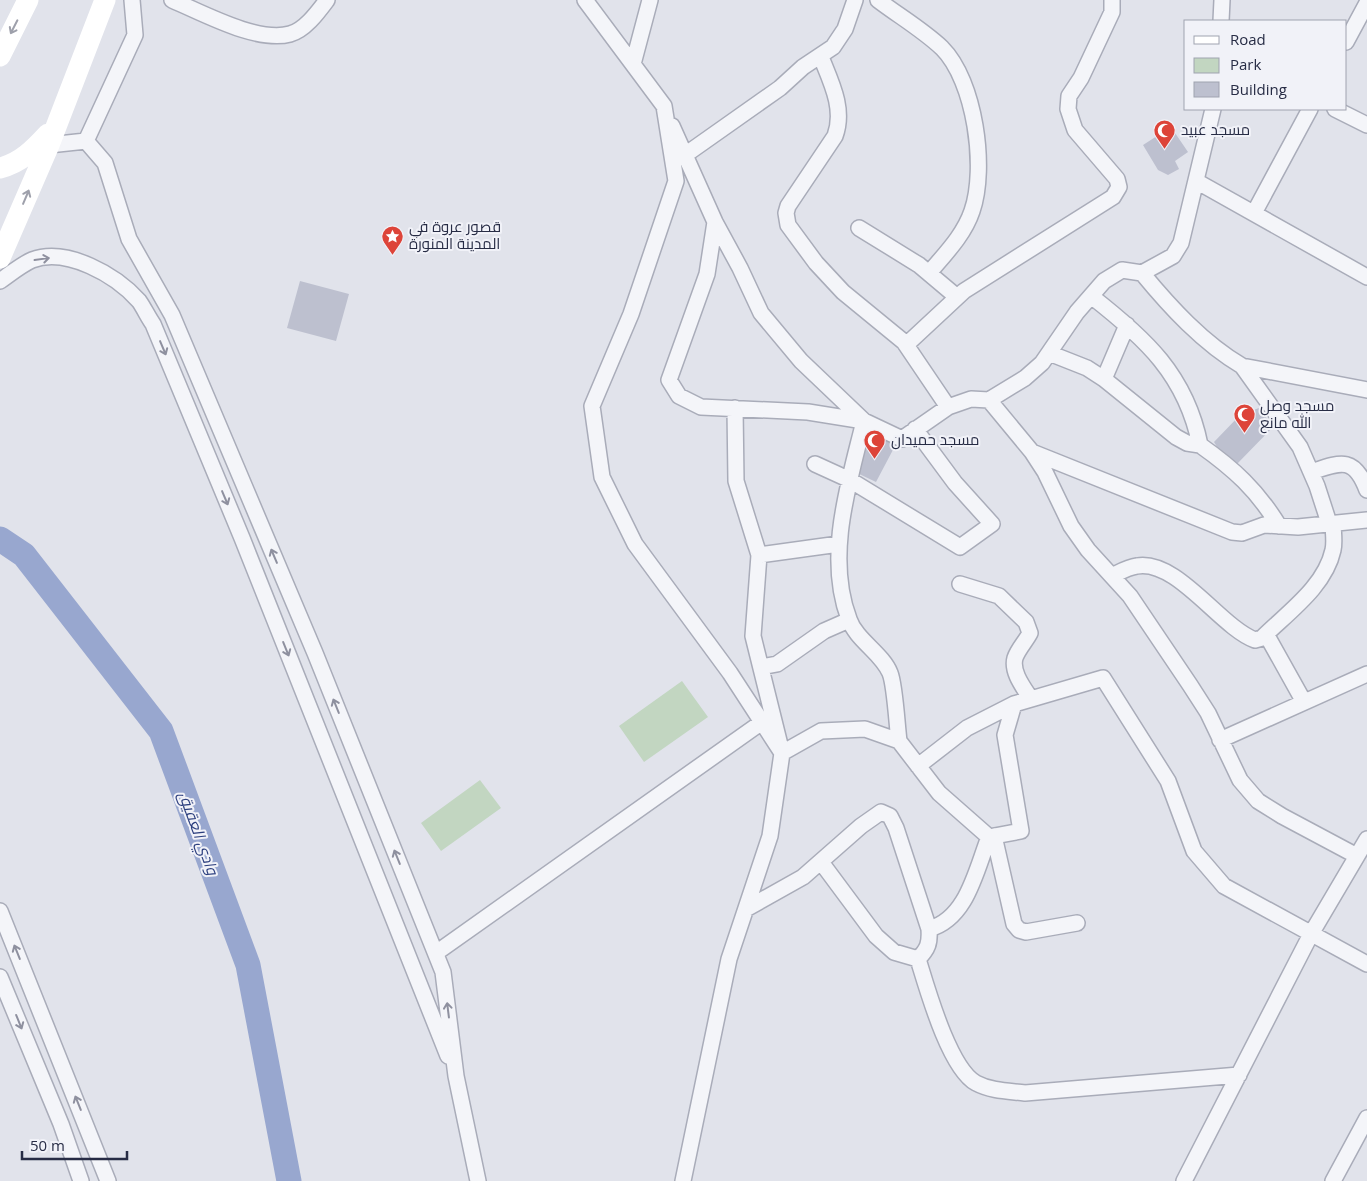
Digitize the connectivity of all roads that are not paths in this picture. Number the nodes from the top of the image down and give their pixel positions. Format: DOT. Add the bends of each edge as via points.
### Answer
graph roads {
  1 [pos="28,0"];
  2 [pos="105,0"];
  3 [pos="132,0"];
  4 [pos="172,0"];
  5 [pos="327,0"];
  6 [pos="585,0"];
  7 [pos="650,0"];
  8 [pos="855,0"];
  9 [pos="878,0"];
  10 [pos="1112,0"];
  11 [pos="1222,0"];
  12 [pos="1367,3"];
  13 [pos="1221,20"];
  14 [pos="1347,40"];
  15 [pos="0,54"];
  16 [pos="820,57"];
  17 [pos="633,64"];
  18 [pos="664,106"];
  19 [pos="1214,110"];
  20 [pos="1309,110"];
  21 [pos="1337,110"];
  22 [pos="56,125"];
  23 [pos="1367,125"];
  24 [pos="86,141"];
  25 [pos="48,145"];
  26 [pos="685,155"];
  27 [pos="0,168"];
  28 [pos="1196,181"];
  29 [pos="1254,214"];
  30 [pos="715,222"];
  31 [pos="858,228"];
  32 [pos="0,258"];
  33 [pos="929,273"];
  34 [pos="1142,273"];
  35 [pos="1367,277"];
  36 [pos="0,281"];
  37 [pos="957,296"];
  38 [pos="1091,296"];
  39 [pos="1127,325"];
  40 [pos="906,345"];
  41 [pos="1049,353"];
  42 [pos="1242,366"];
  43 [pos="1104,379"];
  44 [pos="1367,390"];
  45 [pos="990,400"];
  46 [pos="948,407"];
  47 [pos="735,408"];
  48 [pos="864,421"];
  49 [pos="915,429"];
  50 [pos="1200,445"];
  51 [pos="1032,452"];
  52 [pos="815,464"];
  53 [pos="1311,472"];
  54 [pos="850,480"];
  55 [pos="1366,487"];
  56 [pos="1367,520"];
  57 [pos="1331,523"];
  58 [pos="1279,526"];
  59 [pos="839,544"];
  60 [pos="759,555"];
  61 [pos="1112,576"];
  62 [pos="960,584"];
  63 [pos="849,620"];
  64 [pos="1266,634"];
  65 [pos="761,667"];
  66 [pos="1367,674"];
  67 [pos="1031,699"];
  68 [pos="1304,702"];
  69 [pos="1014,704"];
  70 [pos="762,722"];
  71 [pos="1220,740"];
  72 [pos="899,741"];
  73 [pos="782,753"];
  74 [pos="918,766"];
  75 [pos="992,836"];
  76 [pos="1367,839"];
  77 [pos="1356,856"];
  78 [pos="821,862"];
  79 [pos="746,909"];
  80 [pos="0,911"];
  81 [pos="1077,923"];
  82 [pos="929,929"];
  83 [pos="1311,934"];
  84 [pos="436,954"];
  85 [pos="918,959"];
  86 [pos="1367,964"];
  87 [pos="0,977"];
  88 [pos="1239,1075"];
  89 [pos="456,1076"];
  90 [pos="1367,1118"];
  91 [pos="81,1181"];
  92 [pos="108,1181"];
  93 [pos="478,1181"];
  94 [pos="683,1181"];
  95 [pos="1184,1181"];
  96 [pos="1333,1181"];
  1 -- 15 [label="main road, one-way"];
  2 -- 22 [label="main road"];
  3 -- 24 [label="street" via="135,35"];
  4 -- 5 [label="street" via="267,36 292,34 314,17"];
  6 -- 17 [label="street"];
  7 -- 17 [label="street"];
  8 -- 16 [label="street" via="845,28 833,47"];
  9 -- 33 [label="street" via="942,49 968,93 978,161 977,190 964,229"];
  10 -- 37 [label="street" via="1112,12 1069,96 1068,109 1075,130 1117,179 1119,187 1116,193 1092,212"];
  11 -- 13 [label="street"];
  12 -- 14 [label="street"];
  16 -- 26 [label="street"];
  16 -- 40 [label="street" via="834,90 840,124 788,206 786,220 816,262 843,292"];
  17 -- 18 [label="street"];
  18 -- 26 [label="street"];
  18 -- 70 [label="street" via="676,181 631,314 592,406 602,477 635,544"];
  19 -- 28 [label="street"];
  20 -- 29 [label="street"];
  21 -- 23 [label="street"];
  22 -- 25 [label="main road"];
  22 -- 27 [label="main road" via="30,153"];
  24 -- 25 [label="street"];
  84 -- 24 [label="street, one-way" via="315,653 172,315 129,239 105,163"];
  32 -- 25 [label="main road, one-way"];
  26 -- 30 [label="street"];
  28 -- 29 [label="street"];
  28 -- 34 [label="street" via="1181,243 1174,256"];
  29 -- 35 [label="street"];
  30 -- 47 [label="street" via="707,274 668,380 679,396 702,407"];
  30 -- 48 [label="street" via="761,313 802,362"];
  31 -- 33 [label="street"];
  33 -- 37 [label="street"];
  34 -- 38 [label="street" via="1122,270 1104,281"];
  34 -- 42 [label="street" via="1166,303 1225,356"];
  36 -- 89 [label="street, one-way" via="33,260 56,257 85,264 125,288 140,302 153,324 242,538"];
  37 -- 40 [label="street"];
  38 -- 39 [label="street"];
  38 -- 41 [label="street"];
  39 -- 43 [label="street"];
  39 -- 50 [label="street" via="1168,366 1187,403"];
  40 -- 46 [label="street"];
  41 -- 43 [label="street" via="1087,368"];
  41 -- 45 [label="street" via="1025,378"];
  42 -- 44 [label="street"];
  42 -- 53 [label="street" via="1300,447"];
  43 -- 50 [label="street" via="1176,437"];
  45 -- 46 [label="street" via="971,399"];
  45 -- 51 [label="street"];
  46 -- 49 [label="street"];
  47 -- 48 [label="street" via="808,412"];
  47 -- 60 [label="street" via="736,481"];
  48 -- 49 [label="street" via="902,439"];
  48 -- 54 [label="street"];
  49 -- 54 [label="street" via="955,483 992,524 960,547"];
  50 -- 58 [label="street" via="1251,485"];
  51 -- 58 [label="street" via="1232,532 1242,533 1264,525"];
  51 -- 61 [label="street" via="1071,526"];
  52 -- 54 [label="street"];
  53 -- 55 [label="street" via="1336,464 1351,465"];
  53 -- 57 [label="street"];
  54 -- 59 [label="street"];
  56 -- 57 [label="street"];
  57 -- 58 [label="street"];
  57 -- 64 [label="street" via="1333,550 1323,574 1309,594"];
  59 -- 60 [label="street"];
  59 -- 63 [label="street" via="841,581"];
  60 -- 65 [label="street" via="753,636"];
  61 -- 64 [label="street" via="1139,565 1163,571 1197,594 1245,636 1255,640"];
  61 -- 71 [label="street" via="1130,596 1190,685"];
  62 -- 67 [label="street" via="999,596 1026,622 1030,633 1014,663 1020,682"];
  63 -- 65 [label="street" via="824,631 777,664"];
  63 -- 72 [label="street" via="890,674"];
  64 -- 68 [label="street"];
  65 -- 73 [label="street"];
  66 -- 68 [label="street"];
  67 -- 69 [label="street"];
  67 -- 83 [label="street" via="1103,678 1168,781 1194,851 1224,886"];
  68 -- 71 [label="street"];
  69 -- 74 [label="street" via="967,728"];
  69 -- 75 [label="street" via="1005,734 1021,831"];
  70 -- 73 [label="street"];
  70 -- 84 [label="street"];
  71 -- 77 [label="street" via="1240,780 1258,801"];
  72 -- 73 [label="street" via="865,729 822,731"];
  72 -- 74 [label="street"];
  73 -- 79 [label="street" via="770,836"];
  74 -- 75 [label="street" via="939,793"];
  75 -- 81 [label="street" via="1014,924 1019,930 1026,932"];
  75 -- 82 [label="street" via="954,916"];
  76 -- 77 [label="street"];
  77 -- 83 [label="street"];
  78 -- 79 [label="street" via="803,877"];
  78 -- 82 [label="street" via="874,815 881,812 890,816"];
  78 -- 85 [label="street" via="876,936 894,952"];
  79 -- 94 [label="street" via="729,959"];
  92 -- 80 [label="street, one-way"];
  82 -- 85 [label="street" via="927,950"];
  83 -- 86 [label="street"];
  83 -- 88 [label="street"];
  89 -- 84 [label="street, one-way" via="443,972"];
  85 -- 88 [label="street" via="941,1030 965,1072 974,1082 989,1089 1024,1093"];
  87 -- 91 [label="street, one-way"];
  88 -- 95 [label="street"];
  89 -- 93 [label="street"];
  90 -- 96 [label="street"];
}
